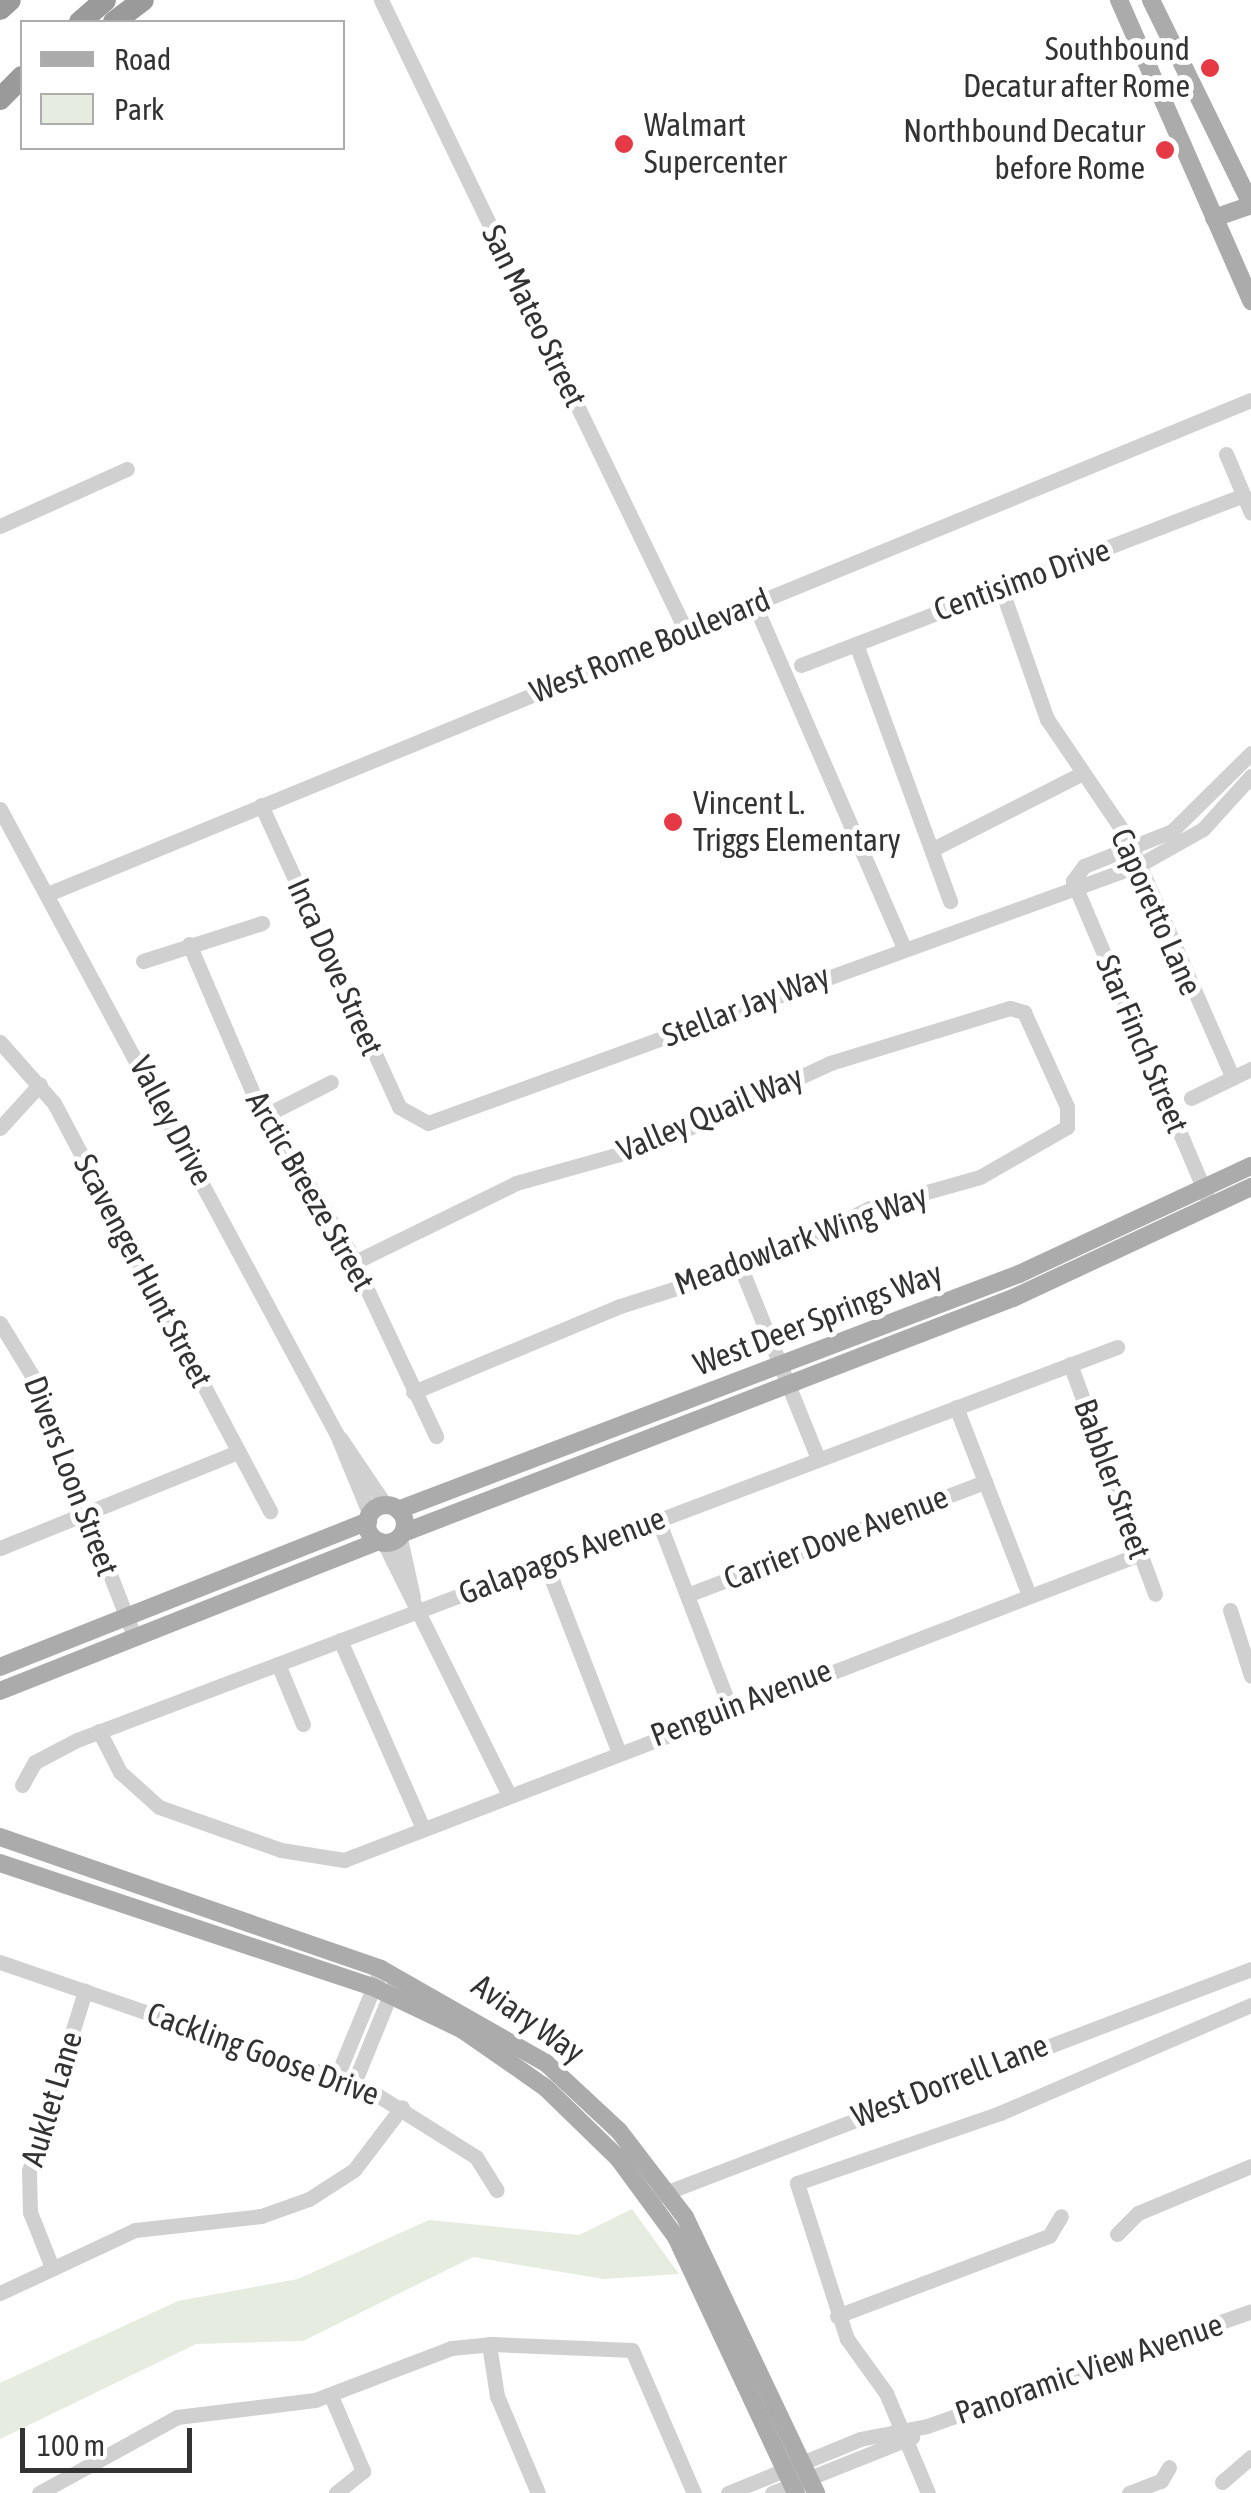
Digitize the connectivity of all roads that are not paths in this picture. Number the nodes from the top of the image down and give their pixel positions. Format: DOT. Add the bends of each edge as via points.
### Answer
graph roads {
  1 [pos="10,0"];
  2 [pos="104,0"];
  3 [pos="143,0"];
  4 [pos="381,0"];
  5 [pos="1118,0"];
  6 [pos="1152,0"];
  7 [pos="0,9"];
  8 [pos="82,20"];
  9 [pos="117,20"];
  10 [pos="20,79"];
  11 [pos="20,98"];
  12 [pos="0,99"];
  13 [pos="0,115"];
  14 [pos="1238,183"];
  15 [pos="1204,194"];
  16 [pos="1251,204"];
  17 [pos="1214,218"];
  18 [pos="1249,296"];
  19 [pos="1251,400"];
  20 [pos="1226,454"];
  21 [pos="127,469"];
  22 [pos="1244,495"];
  23 [pos="1251,513"];
  24 [pos="0,526"];
  25 [pos="1001,588"];
  26 [pos="754,603"];
  27 [pos="686,631"];
  28 [pos="856,644"];
  29 [pos="801,665"];
  30 [pos="1251,753"];
  31 [pos="1079,775"];
  32 [pos="1251,776"];
  33 [pos="261,805"];
  34 [pos="0,809"];
  35 [pos="1132,848"];
  36 [pos="933,849"];
  37 [pos="1138,865"];
  38 [pos="1073,881"];
  39 [pos="50,893"];
  40 [pos="950,901"];
  41 [pos="262,923"];
  42 [pos="190,944"];
  43 [pos="903,946"];
  44 [pos="142,962"];
  45 [pos="1018,1008"];
  46 [pos="0,1042"];
  47 [pos="1251,1069"];
  48 [pos="1233,1078"];
  49 [pos="331,1082"];
  50 [pos="40,1084"];
  51 [pos="1191,1098"];
  52 [pos="264,1116"];
  53 [pos="417,1122"];
  54 [pos="0,1128"];
  55 [pos="1251,1166"];
  56 [pos="1251,1187"];
  57 [pos="1208,1198"];
  58 [pos="355,1262"];
  59 [pos="742,1268"];
  60 [pos="0,1323"];
  61 [pos="1117,1347"];
  62 [pos="1070,1364"];
  63 [pos="785,1374"];
  64 [pos="413,1392"];
  65 [pos="956,1407"];
  66 [pos="436,1436"];
  67 [pos="238,1452"];
  68 [pos="818,1459"];
  69 [pos="985,1482"];
  70 [pos="270,1512"];
  71 [pos="381,1513"];
  72 [pos="85,1515"];
  73 [pos="658,1520"];
  74 [pos="391,1539"];
  75 [pos="0,1548"];
  76 [pos="1140,1554"];
  77 [pos="546,1562"];
  78 [pos="1155,1594"];
  79 [pos="686,1595"];
  80 [pos="1029,1595"];
  81 [pos="418,1603"];
  82 [pos="1230,1610"];
  83 [pos="125,1615"];
  84 [pos="133,1634"];
  85 [pos="340,1640"];
  86 [pos="278,1664"];
  87 [pos="0,1668"];
  88 [pos="1251,1676"];
  89 [pos="0,1691"];
  90 [pos="730,1708"];
  91 [pos="303,1724"];
  92 [pos="99,1731"];
  93 [pos="618,1750"];
  94 [pos="22,1786"];
  95 [pos="506,1791"];
  96 [pos="421,1824"];
  97 [pos="0,1837"];
  98 [pos="0,1863"];
  99 [pos="0,1962"];
  100 [pos="1251,1969"];
  101 [pos="389,1972"];
  102 [pos="86,1991"];
  103 [pos="382,1991"];
  104 [pos="1251,2005"];
  105 [pos="337,2076"];
  106 [pos="354,2082"];
  107 [pos="402,2107"];
  108 [pos="1251,2166"];
  109 [pos="497,2190"];
  110 [pos="660,2195"];
  111 [pos="1061,2216"];
  112 [pos="1117,2234"];
  113 [pos="51,2265"];
  114 [pos="0,2293"];
  115 [pos="1251,2311"];
  116 [pos="838,2316"];
  117 [pos="489,2344"];
  118 [pos="331,2396"];
  119 [pos="904,2436"];
  120 [pos="1251,2457"];
  121 [pos="1169,2467"];
  122 [pos="800,2479"];
  123 [pos="1222,2482"];
  124 [pos="39,2493"];
  125 [pos="336,2493"];
  126 [pos="538,2493"];
  127 [pos="694,2493"];
  128 [pos="728,2493"];
  129 [pos="772,2493"];
  130 [pos="928,2493"];
  131 [pos="1129,2493"];
  1 -- 7 [label="highway"];
  2 -- 8 [label="highway"];
  3 -- 9 [label="highway"];
  4 -- 27 [label="street, San Mateo Street"];
  5 -- 15 [label="main road"];
  6 -- 14 [label="main road"];
  10 -- 12 [label="highway"];
  11 -- 13 [label="highway"];
  14 -- 15 [label="main road"];
  14 -- 16 [label="main road"];
  15 -- 17 [label="main road"];
  16 -- 17 [label="main road"];
  17 -- 18 [label="main road"];
  19 -- 26 [label="street, West Rome Boulevard"];
  20 -- 22 [label="street"];
  21 -- 24 [label="street"];
  22 -- 23 [label="street"];
  22 -- 25 [label="street, Centisimo Drive"];
  25 -- 28 [label="street, Centisimo Drive"];
  25 -- 31 [label="street, Caporetto Lane" via="1030,682"];
  26 -- 27 [label="street, West Rome Boulevard"];
  26 -- 43 [label="street"];
  27 -- 33 [label="street, West Rome Boulevard"];
  28 -- 29 [label="street, Centisimo Drive"];
  28 -- 36 [label="street"];
  30 -- 35 [label="street" via="1197,813"];
  31 -- 35 [label="street, Caporetto Lane"];
  31 -- 36 [label="street"];
  32 -- 37 [label="street" via="1204,829"];
  33 -- 39 [label="street, West Rome Boulevard"];
  33 -- 53 [label="street, Inca Dove Street" via="398,1107"];
  34 -- 39 [label="street, Valley Drive"];
  35 -- 37 [label="street, Caporetto Lane"];
  35 -- 38 [label="street" via="1084,866"];
  36 -- 40 [label="street"];
  37 -- 38 [label="street"];
  37 -- 48 [label="street, Caporetto Lane"];
  38 -- 43 [label="street, Stellar Jay Way"];
  38 -- 57 [label="street, Star Finch Street"];
  39 -- 71 [label="street, Valley Drive"];
  41 -- 42 [label="street"];
  42 -- 44 [label="street"];
  42 -- 52 [label="street, Arctic Breeze Street"];
  43 -- 53 [label="street, Stellar Jay Way" via="455,1117"];
  45 -- 58 [label="street, Valley Quail Way" via="830,1062 674,1136 516,1183"];
  45 -- 59 [label="street, Meadowlark Wing Way" via="1070,1121 980,1177 870,1208"];
  46 -- 50 [label="street, Scavenger Hunt Street"];
  47 -- 48 [label="street"];
  48 -- 51 [label="street"];
  49 -- 52 [label="street"];
  50 -- 54 [label="street"];
  50 -- 67 [label="street, Scavenger Hunt Street"];
  52 -- 58 [label="street, Arctic Breeze Street"];
  55 -- 57 [label="main road, West Deer Springs Way"];
  56 -- 57 [label="main road, West Deer Springs Way"];
  57 -- 63 [label="main road, West Deer Springs Way"];
  58 -- 64 [label="street, Arctic Breeze Street"];
  59 -- 63 [label="street"];
  59 -- 64 [label="street, Meadowlark Wing Way" via="620,1306"];
  60 -- 72 [label="street, Divers Loon Street" via="33,1376"];
  61 -- 62 [label="street, Galapagos Avenue"];
  62 -- 65 [label="street, Galapagos Avenue"];
  62 -- 76 [label="street, Babbler Street"];
  63 -- 68 [label="street"];
  63 -- 71 [label="main road, West Deer Springs Way"];
  63 -- 74 [label="main road, West Deer Springs Way"];
  64 -- 66 [label="street, Arctic Breeze Street"];
  65 -- 68 [label="street, Galapagos Avenue"];
  65 -- 69 [label="street"];
  67 -- 70 [label="street, Scavenger Hunt Street"];
  67 -- 72 [label="street"];
  68 -- 73 [label="street, Galapagos Avenue"];
  69 -- 79 [label="street, Carrier Dove Avenue"];
  69 -- 80 [label="street"];
  71 -- 74 [label="main road"];
  71 -- 74 [label="main road"];
  71 -- 83 [label="main road, West Deer Springs Way"];
  72 -- 75 [label="street"];
  72 -- 83 [label="street, Divers Loon Street"];
  73 -- 77 [label="street, Galapagos Avenue"];
  73 -- 79 [label="street"];
  74 -- 81 [label="street"];
  74 -- 84 [label="main road, West Deer Springs Way"];
  76 -- 78 [label="street, Babbler Street"];
  76 -- 80 [label="street, Penguin Avenue"];
  77 -- 81 [label="street, Galapagos Avenue"];
  77 -- 93 [label="street"];
  79 -- 90 [label="street"];
  80 -- 90 [label="street, Penguin Avenue"];
  81 -- 85 [label="street, Galapagos Avenue"];
  81 -- 95 [label="street"];
  82 -- 88 [label="street"];
  83 -- 84 [label="street, Divers Loon Street"];
  83 -- 87 [label="main road, West Deer Springs Way"];
  84 -- 89 [label="main road, West Deer Springs Way"];
  85 -- 86 [label="street, Galapagos Avenue"];
  85 -- 96 [label="street"];
  86 -- 91 [label="street"];
  86 -- 92 [label="street, Galapagos Avenue"];
  90 -- 93 [label="street, Penguin Avenue"];
  92 -- 94 [label="street, Galapagos Avenue" via="35,1762"];
  92 -- 96 [label="street, Penguin Avenue" via="120,1772 159,1808 281,1850 344,1860"];
  93 -- 95 [label="street, Penguin Avenue"];
  95 -- 96 [label="street, Penguin Avenue"];
  97 -- 101 [label="main road, Aviary Way"];
  98 -- 103 [label="main road, Aviary Way"];
  99 -- 102 [label="street, Cackling Goose Drive"];
  100 -- 110 [label="street, West Dorrell Lane"];
  101 -- 103 [label="street"];
  101 -- 110 [label="main road, Aviary Way" via="555,2070"];
  102 -- 105 [label="street, Cackling Goose Drive"];
  102 -- 113 [label="street, Auklet Lane" via="29,2171 33,2224"];
  103 -- 105 [label="street"];
  103 -- 106 [label="street"];
  103 -- 110 [label="main road, Aviary Way" via="533,2078"];
  104 -- 116 [label="street" via="1000,2113 797,2182"];
  105 -- 106 [label="street, Cackling Goose Drive"];
  106 -- 107 [label="street, Cackling Goose Drive"];
  107 -- 109 [label="street, Cackling Goose Drive" via="476,2157"];
  107 -- 113 [label="street" via="354,2170 298,2204 134,2230"];
  108 -- 112 [label="street" via="1138,2213"];
  110 -- 122 [label="main road, Aviary Way"];
  111 -- 116 [label="street" via="1049,2236"];
  113 -- 114 [label="street"];
  115 -- 119 [label="street, Panoramic View Avenue"];
  116 -- 119 [label="street"];
  117 -- 118 [label="street" via="430,2355"];
  117 -- 126 [label="street" via="497,2396"];
  117 -- 127 [label="street" via="625,2348"];
  118 -- 124 [label="street" via="177,2418"];
  118 -- 125 [label="street" via="362,2478"];
  119 -- 122 [label="street, Panoramic View Avenue"];
  119 -- 130 [label="street"];
  120 -- 123 [label="street" via="1228,2468"];
  121 -- 131 [label="street" via="1162,2480"];
  122 -- 128 [label="street"];
  122 -- 129 [label="street"];
}
